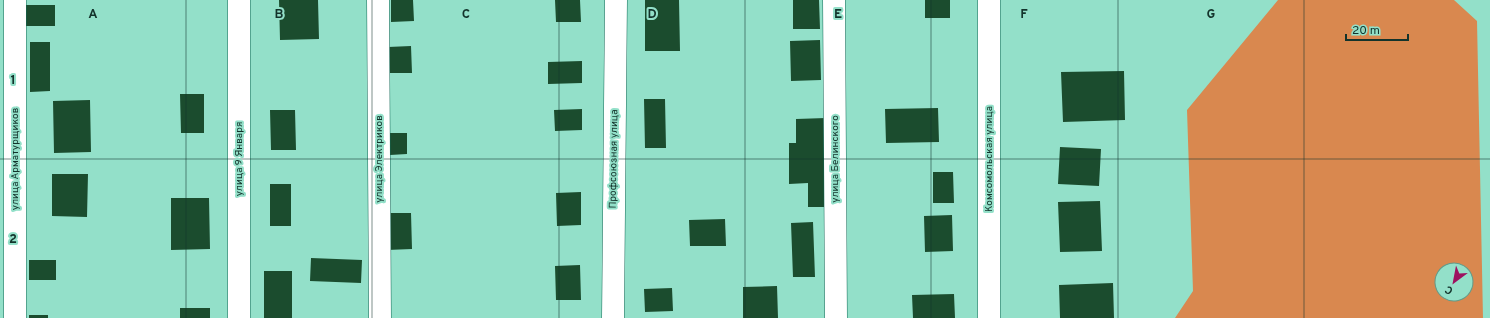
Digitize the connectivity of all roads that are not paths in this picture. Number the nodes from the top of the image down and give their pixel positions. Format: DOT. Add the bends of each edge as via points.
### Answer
graph roads {
  1 [pos="15,0"];
  2 [pos="239,0"];
  3 [pos="378,0"];
  4 [pos="616,0"];
  5 [pos="834,0"];
  6 [pos="990,0"];
  7 [pos="16,318"];
  8 [pos="238,318"];
  9 [pos="380,318"];
  10 [pos="613,318"];
  11 [pos="836,318"];
  12 [pos="989,318"];
  1 -- 7 [label="street, улица Арматурщиков"];
  2 -- 8 [label="street, улица 9 Января"];
  3 -- 9 [label="street, улица Электриков"];
  4 -- 10 [label="street, Профсоюзная улица"];
  5 -- 11 [label="street, улица Белинского"];
  6 -- 12 [label="street, Комсомольская улица"];
}
